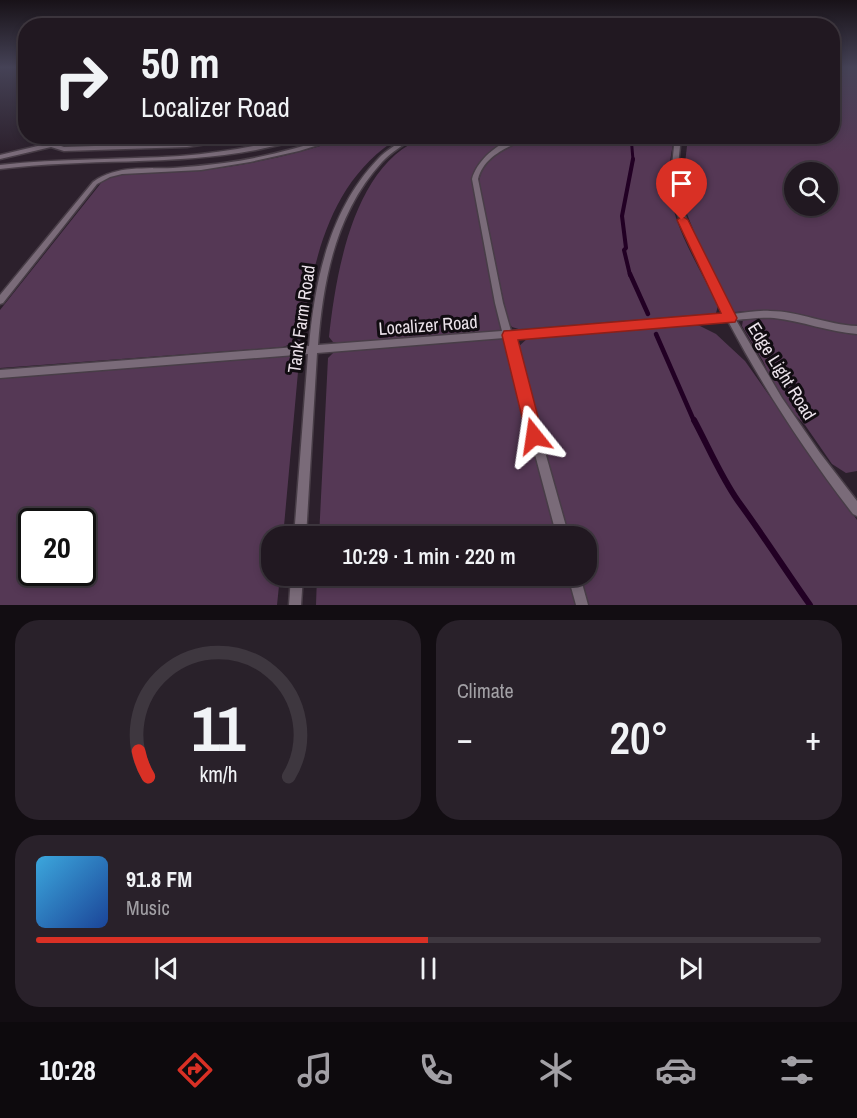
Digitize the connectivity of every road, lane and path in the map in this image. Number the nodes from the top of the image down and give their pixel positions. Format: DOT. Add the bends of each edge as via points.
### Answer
graph roads {
  1 [pos="196,144"];
  2 [pos="272,144"];
  3 [pos="316,144"];
  4 [pos="401,144"];
  5 [pos="512,144"];
  6 [pos="677,144"];
  7 [pos="51,145"];
  8 [pos="0,157"];
  9 [pos="0,167"];
  10 [pos="0,301"];
  11 [pos="730,318"];
  12 [pos="857,330"];
  13 [pos="509,335"];
  14 [pos="312,351"];
  15 [pos="0,374"];
  16 [pos="857,510"];
  17 [pos="301,526"];
  18 [pos="560,526"];
  19 [pos="296,586"];
  20 [pos="577,586"];
  21 [pos="295,605"];
  22 [pos="582,605"];
  1 -- 7 [label="lane" via="64,149"];
  2 -- 9 [label="lane" via="201,156 62,160"];
  3 -- 10 [label="lane" via="237,163 123,172 101,178"];
  4 -- 14 [label="lane, Tank Farm Road" via="377,162 350,201 324,272"];
  5 -- 13 [label="lane" via="487,159 478,168 475,179"];
  6 -- 11 [label="lane, Edge Light Road" via="676,198 692,243"];
  7 -- 8 [label="lane"];
  11 -- 12 [label="lane, Localizer Road" via="789,315"];
  11 -- 13 [label="lane, Localizer Road"];
  11 -- 16 [label="lane, Edge Light Road" via="794,423"];
  13 -- 14 [label="lane, Localizer Road"];
  13 -- 18 [label="lane"];
  14 -- 15 [label="lane, Localizer Road"];
  14 -- 17 [label="lane, Tank Farm Road"];
  19 -- 21 [label="lane"];
  20 -- 22 [label="lane"];
}
